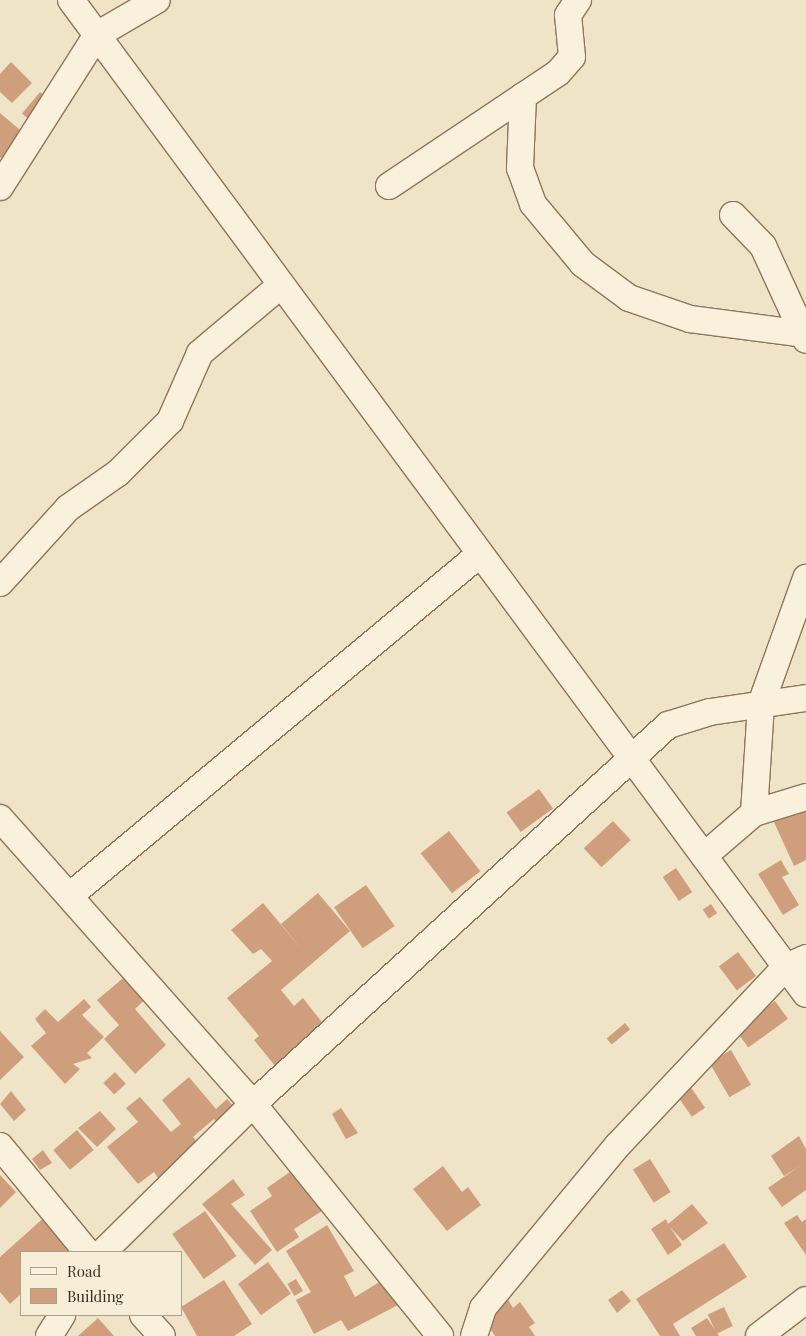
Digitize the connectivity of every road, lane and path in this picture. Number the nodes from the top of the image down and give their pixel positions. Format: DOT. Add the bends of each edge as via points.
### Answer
graph roads {
  1 [pos="71,0"];
  2 [pos="158,0"];
  3 [pos="578,0"];
  4 [pos="97,36"];
  5 [pos="523,96"];
  6 [pos="389,186"];
  7 [pos="0,187"];
  8 [pos="733,215"];
  9 [pos="281,285"];
  10 [pos="805,336"];
  11 [pos="480,554"];
  12 [pos="806,578"];
  13 [pos="0,583"];
  14 [pos="806,698"];
  15 [pos="761,704"];
  16 [pos="630,756"];
  17 [pos="806,797"];
  18 [pos="754,813"];
  19 [pos="0,818"];
  20 [pos="704,856"];
  21 [pos="72,894"];
  22 [pos="796,962"];
  23 [pos="806,994"];
  24 [pos="253,1104"];
  25 [pos="0,1146"];
  26 [pos="86,1251"];
  27 [pos="104,1251"];
  28 [pos="806,1300"];
  29 [pos="144,1316"];
  30 [pos="162,1336"];
  31 [pos="440,1336"];
  32 [pos="474,1336"];
  33 [pos="759,1336"];
  1 -- 4 [label="street"];
  2 -- 4 [label="street"];
  3 -- 5 [label="street" via="568,15 572,57 558,73"];
  4 -- 7 [label="street"];
  4 -- 9 [label="street"];
  5 -- 6 [label="street"];
  5 -- 10 [label="street" via="520,168 533,204 582,264 629,298 690,319"];
  8 -- 10 [label="street" via="763,246"];
  9 -- 11 [label="street"];
  9 -- 13 [label="street" via="200,353 170,420 118,474 68,508"];
  11 -- 16 [label="street"];
  11 -- 21 [label="street"];
  12 -- 15 [label="street"];
  14 -- 15 [label="street"];
  15 -- 16 [label="street" via="710,712 668,725"];
  15 -- 18 [label="street"];
  16 -- 20 [label="street"];
  16 -- 24 [label="street"];
  17 -- 18 [label="street"];
  18 -- 20 [label="street"];
  19 -- 21 [label="street"];
  20 -- 22 [label="street"];
  21 -- 24 [label="street"];
  22 -- 23 [label="street"];
  22 -- 32 [label="street" via="618,1145 483,1308"];
  24 -- 27 [label="street"];
  24 -- 31 [label="street"];
  25 -- 26 [label="street"];
  28 -- 33 [label="street"];
  29 -- 30 [label="street"];
}
